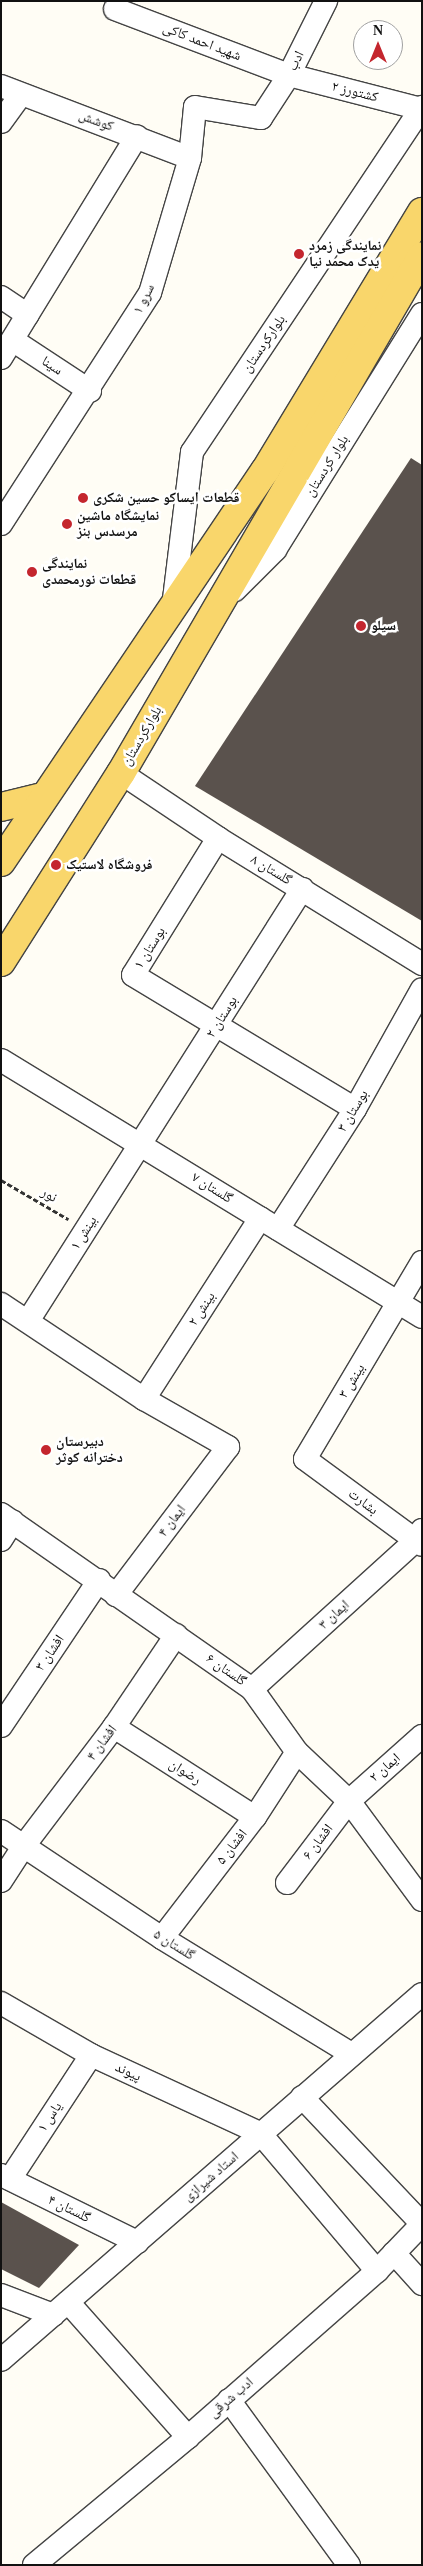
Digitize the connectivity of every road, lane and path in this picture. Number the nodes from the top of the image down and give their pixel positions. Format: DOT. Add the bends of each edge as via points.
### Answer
graph roads {
  1 [pos="326,1"];
  2 [pos="115,9"];
  3 [pos="289,76"];
  4 [pos="11,90"];
  5 [pos="421,108"];
  6 [pos="261,118"];
  7 [pos="1,122"];
  8 [pos="137,136"];
  9 [pos="190,158"];
  10 [pos="422,212"];
  11 [pos="422,256"];
  12 [pos="1,297"];
  13 [pos="422,314"];
  14 [pos="28,315"];
  15 [pos="8,350"];
  16 [pos="90,390"];
  17 [pos="1,524"];
  18 [pos="218,606"];
  19 [pos="173,607"];
  20 [pos="121,773"];
  21 [pos="42,797"];
  22 [pos="1,807"];
  23 [pos="218,838"];
  24 [pos="1,862"];
  25 [pos="302,889"];
  26 [pos="1,962"];
  27 [pos="422,964"];
  28 [pos="422,989"];
  29 [pos="217,1026"];
  30 [pos="1,1060"];
  31 [pos="355,1109"];
  32 [pos="140,1144"];
  33 [pos="1,1180"];
  34 [pos="269,1224"];
  35 [pos="86,1230"];
  36 [pos="422,1262"];
  37 [pos="398,1302"];
  38 [pos="1,1304"];
  39 [pos="422,1317"];
  40 [pos="28,1321"];
  41 [pos="144,1399"];
  42 [pos="305,1459"];
  43 [pos="7,1517"];
  44 [pos="420,1538"];
  45 [pos="1,1540"];
  46 [pos="99,1580"];
  47 [pos="116,1595"];
  48 [pos="176,1635"];
  49 [pos="252,1689"];
  50 [pos="1,1726"];
  51 [pos="114,1727"];
  52 [pos="422,1736"];
  53 [pos="297,1752"];
  54 [pos="349,1801"];
  55 [pos="255,1817"];
  56 [pos="1,1831"];
  57 [pos="22,1847"];
  58 [pos="1,1881"];
  59 [pos="287,1883"];
  60 [pos="422,1900"];
  61 [pos="162,1938"];
  62 [pos="422,1994"];
  63 [pos="1,2003"];
  64 [pos="351,2054"];
  65 [pos="91,2055"];
  66 [pos="302,2096"];
  67 [pos="260,2133"];
  68 [pos="6,2177"];
  69 [pos="422,2224"];
  70 [pos="137,2242"];
  71 [pos="394,2252"];
  72 [pos="377,2271"];
  73 [pos="422,2284"];
  74 [pos="1,2294"];
  75 [pos="61,2308"];
  76 [pos="1,2360"];
  77 [pos="229,2400"];
  78 [pos="188,2437"];
  79 [pos="34,2565"];
  80 [pos="349,2565"];
  1 -- 3 [label="street, ادب"];
  2 -- 3 [label="street, شهید احمد کاکی"];
  3 -- 5 [label="street, کشتورز ۲"];
  3 -- 6 [label="street, ادب"];
  4 -- 7 [label="street"];
  4 -- 8 [label="street, کوشش"];
  5 -- 19 [label="street, بلوارکردستان" via="192,452"];
  6 -- 9 [label="street, سرو ۱" via="195,107"];
  8 -- 9 [label="street, کوشش"];
  8 -- 14 [label="street"];
  9 -- 16 [label="street, سرو ۱" via="150,293"];
  10 -- 19 [label="main road, بلوارکردستان" via="265,471"];
  11 -- 18 [label="main road, بلوارکردستان"];
  12 -- 14 [label="street"];
  13 -- 18 [label="street, بلوار کردستان" via="276,550"];
  14 -- 15 [label="street"];
  15 -- 16 [label="street, سینا"];
  16 -- 17 [label="street, سرو ۱"];
  18 -- 20 [label="main road, بلوارکردستان"];
  19 -- 21 [label="main road, بلوارکردستان"];
  20 -- 23 [label="street, گلستان ۸"];
  20 -- 26 [label="main road, بلوارکردستان"];
  21 -- 22 [label="main road"];
  21 -- 24 [label="main road, بلوارکردستان"];
  23 -- 25 [label="street, گلستان ۸"];
  23 -- 29 [label="street, بوستان ۱" via="133,975"];
  25 -- 27 [label="street, گلستان ۸"];
  25 -- 29 [label="street, بوستان ۲"];
  28 -- 31 [label="street, بوستان ۳"];
  29 -- 31 [label="street"];
  29 -- 32 [label="street, بوستان ۲"];
  30 -- 32 [label="street, گلستان ۷"];
  31 -- 34 [label="street, بوستان ۳"];
  32 -- 34 [label="street, گلستان ۷"];
  32 -- 35 [label="street, بینش ۱"];
  33 -- 35 [label="path, نور"];
  34 -- 37 [label="street, گلستان ۷"];
  34 -- 41 [label="street, بینش ۲"];
  35 -- 40 [label="street, بینش ۱"];
  36 -- 37 [label="street, بینش ۳"];
  37 -- 39 [label="street, گلستان ۷"];
  37 -- 42 [label="street, بینش ۳"];
  38 -- 40 [label="street"];
  40 -- 41 [label="street"];
  41 -- 47 [label="street, ایمان ۴" via="228,1447"];
  42 -- 44 [label="street, بشارت"];
  43 -- 45 [label="street"];
  43 -- 46 [label="street, گلستان ۶"];
  44 -- 49 [label="street, ایمان ۳"];
  46 -- 47 [label="street, گلستان ۶"];
  46 -- 50 [label="street, افشان ۳"];
  47 -- 48 [label="street, گلستان ۶"];
  48 -- 49 [label="street, گلستان ۶"];
  48 -- 51 [label="street, افشان ۴"];
  49 -- 53 [label="street, گلستان ۶"];
  51 -- 55 [label="street, رضوان"];
  51 -- 57 [label="street, افشان ۴"];
  52 -- 54 [label="street, ایمان ۲"];
  53 -- 54 [label="street, گلستان ۶"];
  53 -- 55 [label="street, افشان ۵"];
  54 -- 59 [label="street, افشان ۶"];
  54 -- 60 [label="street, گلستان ۶"];
  55 -- 61 [label="street, افشان ۵"];
  56 -- 57 [label="street, گلستان ۵"];
  57 -- 58 [label="street, افشان ۴"];
  57 -- 61 [label="street, گلستان ۵"];
  61 -- 64 [label="street, گلستان ۵"];
  62 -- 64 [label="street, استاد شیرازی"];
  63 -- 65 [label="street, پیوند"];
  64 -- 66 [label="street, استاد شیرازی"];
  65 -- 67 [label="street, پیوند"];
  65 -- 68 [label="street, یاس ۱"];
  66 -- 67 [label="street, استاد شیرازی"];
  66 -- 69 [label="street"];
  67 -- 70 [label="street, استاد شیرازی"];
  67 -- 72 [label="street"];
  68 -- 70 [label="street, گلستان ۴"];
  69 -- 71 [label="street, ادب شرقی"];
  70 -- 75 [label="street, استاد شیرازی"];
  71 -- 72 [label="street, ادب شرقی"];
  71 -- 73 [label="street"];
  72 -- 77 [label="street, ادب شرقی"];
  74 -- 75 [label="street"];
  75 -- 76 [label="street, استاد شیرازی"];
  75 -- 78 [label="street"];
  77 -- 78 [label="street, ادب شرقی"];
  77 -- 80 [label="street"];
  78 -- 79 [label="street, ادب شرقی"];
}
